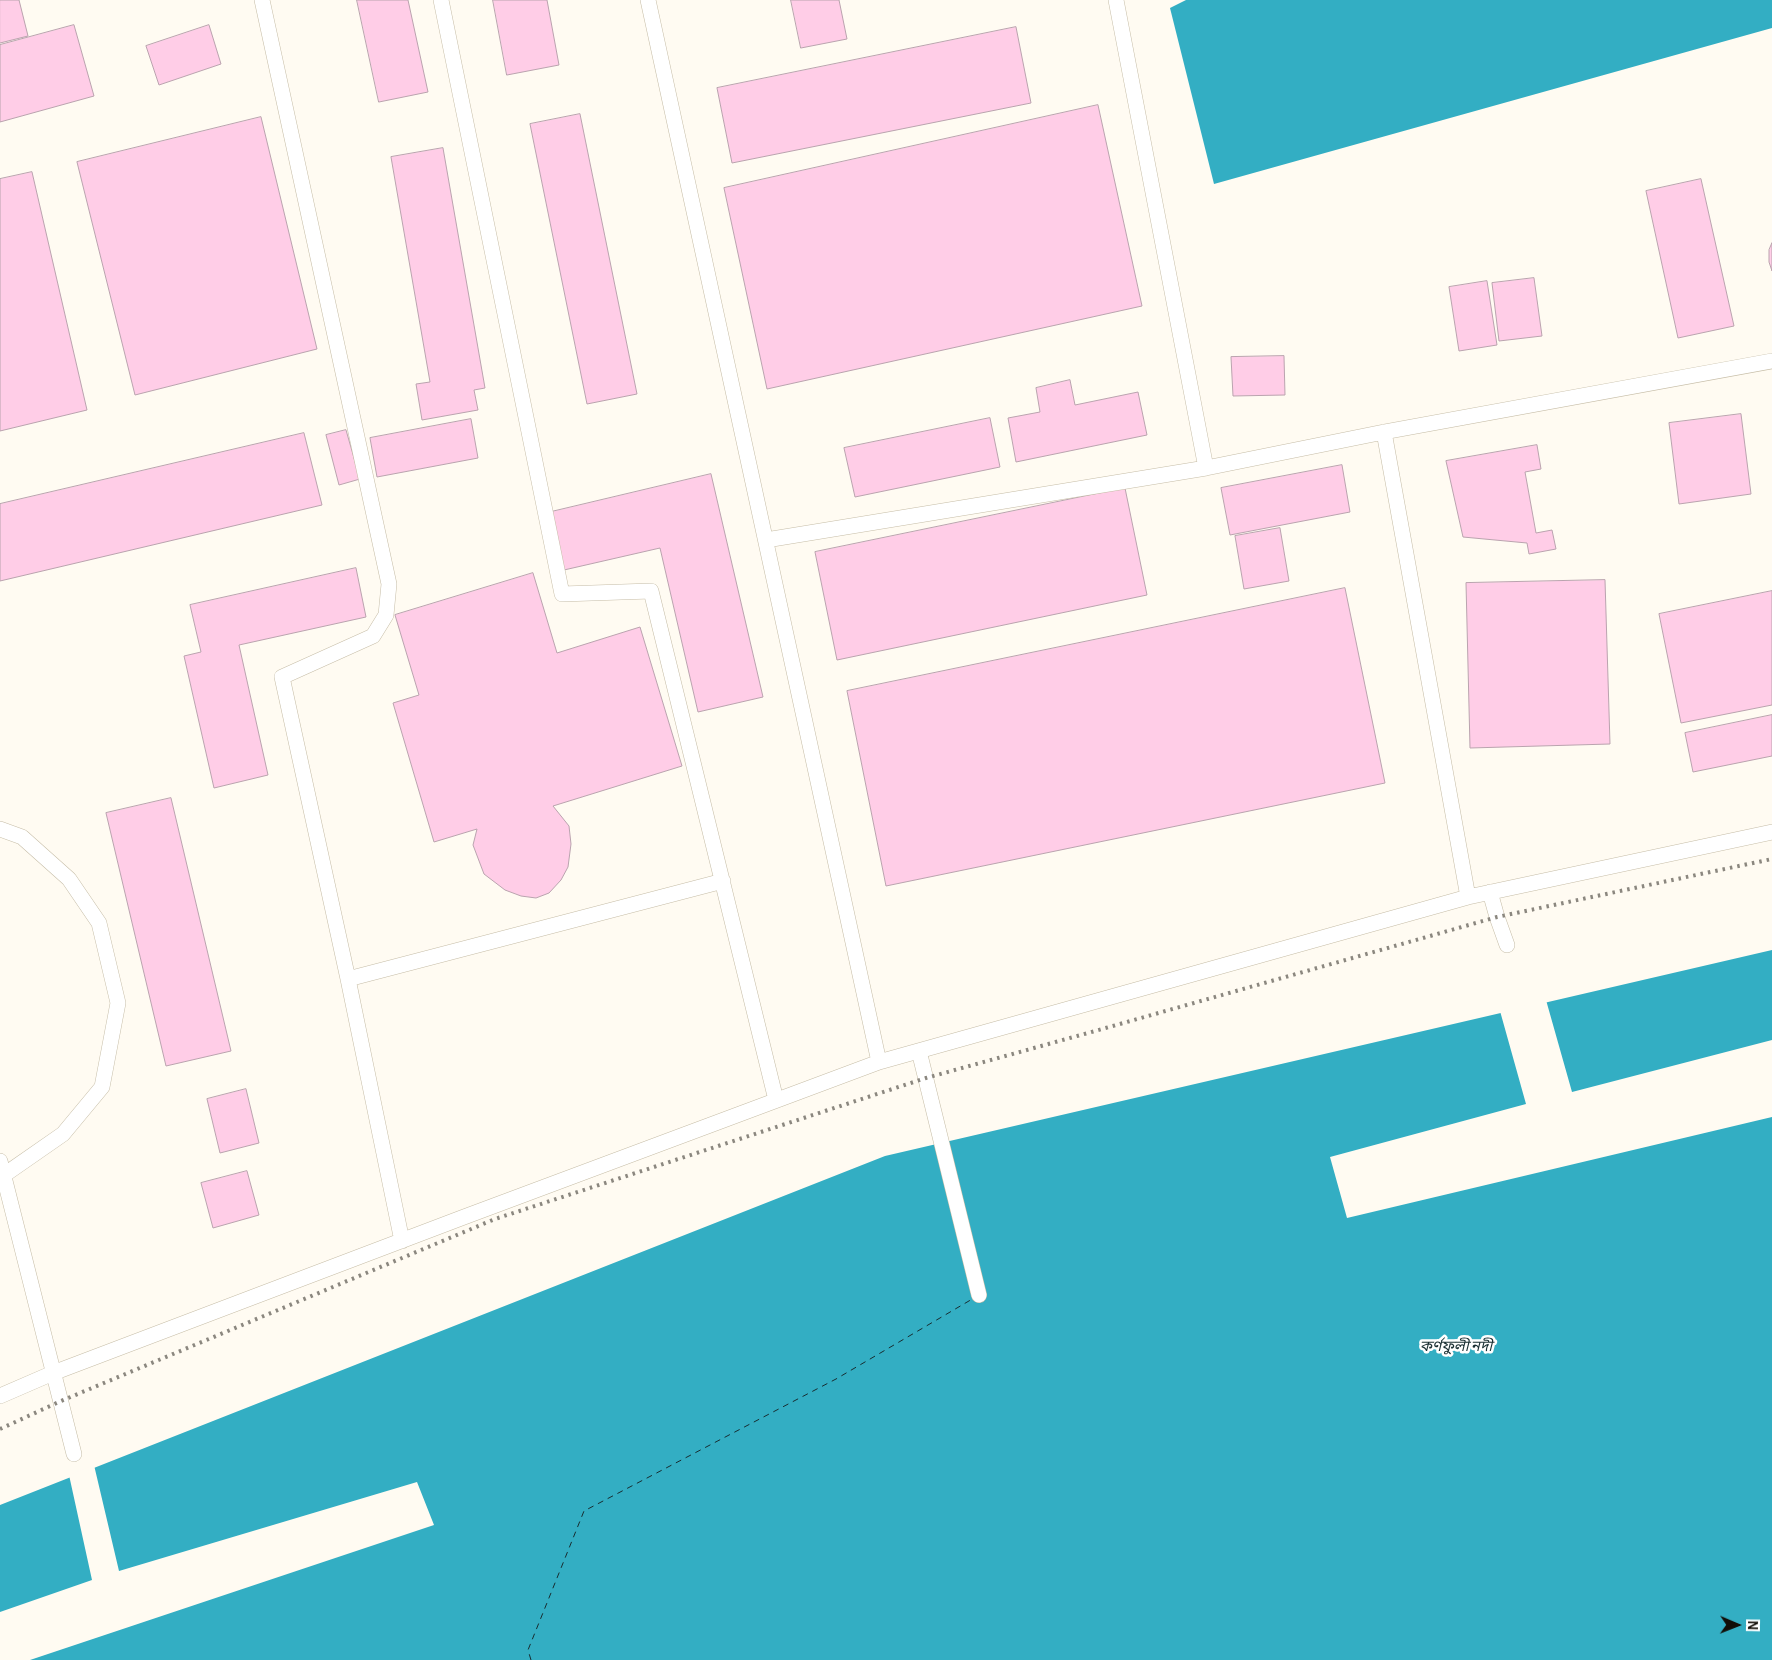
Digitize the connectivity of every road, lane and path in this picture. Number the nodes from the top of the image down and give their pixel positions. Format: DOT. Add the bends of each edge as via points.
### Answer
graph roads {
  1 [pos="262,0"];
  2 [pos="441,0"];
  3 [pos="648,0"];
  4 [pos="1116,0"];
  5 [pos="1772,361"];
  6 [pos="1384,432"];
  7 [pos="1206,468"];
  8 [pos="766,540"];
  9 [pos="0,829"];
  10 [pos="1772,832"];
  11 [pos="723,881"];
  12 [pos="1490,892"];
  13 [pos="1468,897"];
  14 [pos="1507,945"];
  15 [pos="348,979"];
  16 [pos="919,1051"];
  17 [pos="879,1062"];
  18 [pos="776,1100"];
  19 [pos="2,1168"];
  20 [pos="402,1241"];
  21 [pos="979,1295"];
  22 [pos="53,1373"];
  23 [pos="0,1396"];
  24 [pos="74,1454"];
  1 -- 15 [label="lane" via="389,584 386,615 373,636 282,677"];
  2 -- 11 [label="lane" via="562,594 651,591"];
  3 -- 8 [label="lane"];
  4 -- 7 [label="lane"];
  5 -- 6 [label="lane"];
  6 -- 7 [label="lane"];
  6 -- 13 [label="lane"];
  7 -- 8 [label="lane"];
  8 -- 17 [label="lane"];
  9 -- 19 [label="lane" via="22,837 70,879 99,923 118,1003 102,1086 63,1134"];
  10 -- 12 [label="lane"];
  11 -- 15 [label="lane"];
  11 -- 18 [label="lane"];
  12 -- 13 [label="lane"];
  12 -- 14 [label="lane"];
  13 -- 16 [label="lane"];
  15 -- 20 [label="lane"];
  16 -- 17 [label="lane"];
  16 -- 21 [label="lane"];
  17 -- 18 [label="lane"];
  18 -- 20 [label="lane"];
  19 -- 22 [label="lane"];
  20 -- 22 [label="lane"];
  22 -- 23 [label="lane"];
  22 -- 24 [label="lane"];
}
